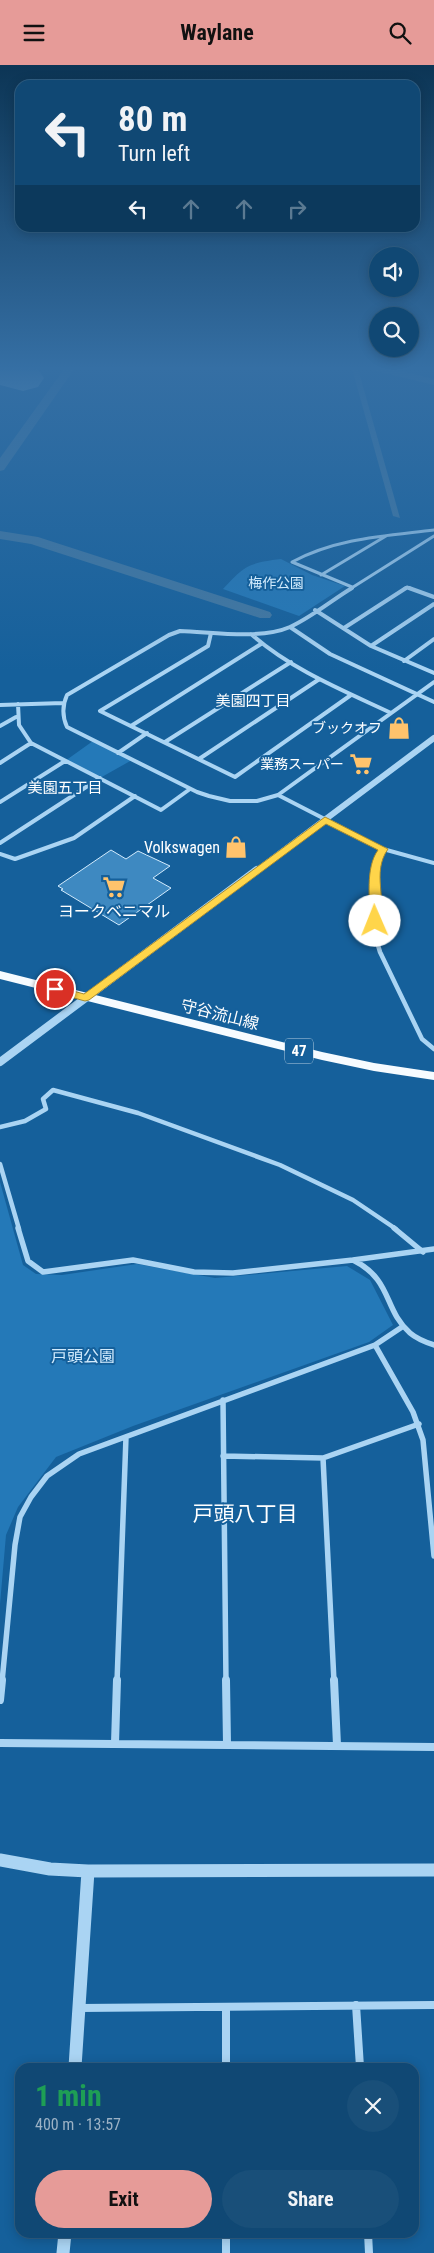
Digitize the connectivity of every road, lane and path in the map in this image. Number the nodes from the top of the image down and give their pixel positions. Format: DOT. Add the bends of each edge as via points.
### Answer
graph roads {
  1 [pos="434,530"];
  2 [pos="388,534"];
  3 [pos="434,537"];
  4 [pos="321,575"];
  5 [pos="352,587"];
  6 [pos="434,597"];
  7 [pos="434,604"];
  8 [pos="315,610"];
  9 [pos="290,627"];
  10 [pos="344,628"];
  11 [pos="211,633"];
  12 [pos="251,634"];
  13 [pos="434,639"];
  14 [pos="261,644"];
  15 [pos="371,646"];
  16 [pos="404,661"];
  17 [pos="290,662"];
  18 [pos="434,673"];
  19 [pos="318,679"];
  20 [pos="434,682"];
  21 [pos="351,695"];
  22 [pos="417,695"];
  23 [pos="434,702"];
  24 [pos="63,703"];
  25 [pos="18,704"];
  26 [pos="0,705"];
  27 [pos="392,713"];
  28 [pos="16,717"];
  29 [pos="131,726"];
  30 [pos="0,727"];
  31 [pos="147,733"];
  32 [pos="434,738"];
  33 [pos="165,742"];
  34 [pos="31,743"];
  35 [pos="118,753"];
  36 [pos="199,759"];
  37 [pos="65,761"];
  38 [pos="0,763"];
  39 [pos="100,779"];
  40 [pos="190,789"];
  41 [pos="278,795"];
  42 [pos="135,796"];
  43 [pos="0,803"];
  44 [pos="325,820"];
  45 [pos="0,843"];
  46 [pos="383,849"];
  47 [pos="0,855"];
  48 [pos="434,863"];
  49 [pos="0,975"];
  50 [pos="85,997"];
  51 [pos="434,1049"];
  52 [pos="0,1062"];
  53 [pos="434,1076"];
  54 [pos="0,1127"];
  55 [pos="0,1163"];
  56 [pos="434,1249"];
  57 [pos="423,1252"];
  58 [pos="352,1260"];
  59 [pos="402,1327"];
  60 [pos="375,1345"];
  61 [pos="434,1345"];
  62 [pos="223,1400"];
  63 [pos="419,1424"];
  64 [pos="126,1437"];
  65 [pos="223,1456"];
  66 [pos="323,1458"];
  67 [pos="434,1555"];
  68 [pos="0,1700"];
  69 [pos="0,1743"];
  70 [pos="116,1743"];
  71 [pos="227,1744"];
  72 [pos="337,1745"];
  73 [pos="434,1747"];
  74 [pos="0,1860"];
  75 [pos="434,1870"];
  76 [pos="88,1871"];
  77 [pos="356,2005"];
  78 [pos="434,2005"];
  79 [pos="226,2007"];
  80 [pos="79,2008"];
  81 [pos="75,2063"];
  82 [pos="226,2063"];
  83 [pos="360,2063"];
  84 [pos="64,2238"];
  85 [pos="226,2238"];
  86 [pos="368,2238"];
  87 [pos="63,2253"];
  88 [pos="226,2253"];
  89 [pos="369,2253"];
  1 -- 2 [label="street"];
  2 -- 4 [label="street"];
  2 -- 4 [label="street" via="328,545 292,562"];
  3 -- 5 [label="street"];
  4 -- 5 [label="street"];
  5 -- 8 [label="street"];
  6 -- 10 [label="street" via="407,587"];
  7 -- 15 [label="street"];
  8 -- 9 [label="street"];
  8 -- 10 [label="street"];
  9 -- 12 [label="street"];
  9 -- 22 [label="street" via="330,654"];
  10 -- 15 [label="street"];
  11 -- 12 [label="street"];
  11 -- 24 [label="street" via="180,631 169,635 67,695"];
  11 -- 29 [label="street" via="208,646 100,711"];
  12 -- 14 [label="street"];
  13 -- 16 [label="street"];
  14 -- 17 [label="street"];
  14 -- 29 [label="street"];
  15 -- 16 [label="street"];
  16 -- 18 [label="street"];
  17 -- 19 [label="street"];
  17 -- 33 [label="street"];
  19 -- 21 [label="street"];
  19 -- 36 [label="street"];
  20 -- 22 [label="street"];
  21 -- 27 [label="street"];
  21 -- 36 [label="street" via="235,777"];
  22 -- 23 [label="street"];
  22 -- 27 [label="street"];
  24 -- 25 [label="street"];
  24 -- 35 [label="street" via="62,713 67,727"];
  25 -- 26 [label="street"];
  25 -- 28 [label="street"];
  27 -- 41 [label="street"];
  28 -- 30 [label="street"];
  28 -- 34 [label="street" via="21,733"];
  29 -- 31 [label="street"];
  31 -- 33 [label="street"];
  31 -- 35 [label="street"];
  32 -- 44 [label="street"];
  33 -- 36 [label="street"];
  34 -- 37 [label="street"];
  34 -- 38 [label="street"];
  35 -- 40 [label="street"];
  37 -- 39 [label="street"];
  37 -- 43 [label="street"];
  39 -- 42 [label="street"];
  39 -- 45 [label="street"];
  40 -- 41 [label="street" via="230,801 257,801"];
  40 -- 42 [label="street" via="161,809"];
  41 -- 44 [label="street"];
  42 -- 47 [label="street" via="74,838 15,859"];
  44 -- 46 [label="street"];
  44 -- 50 [label="street"];
  46 -- 48 [label="street"];
  46 -- 51 [label="street" via="377,857 375,871 375,935 422,1039"];
  49 -- 50 [label="main road, 守谷流山線 / 47"];
  50 -- 52 [label="street"];
  50 -- 53 [label="main road, 守谷流山線 / 47" via="322,1057"];
  54 -- 57 [label="street" via="25,1121 46,1109 43,1099 54,1091 138,1113 296,1170 328,1185 394,1226"];
  55 -- 58 [label="street" via="28,1261 43,1271 133,1260 194,1271 233,1273"];
  56 -- 57 [label="street"];
  57 -- 58 [label="street"];
  58 -- 59 [label="street" via="370,1269 377,1277"];
  59 -- 60 [label="street"];
  59 -- 61 [label="street" via="424,1343"];
  60 -- 62 [label="street"];
  60 -- 63 [label="street"];
  62 -- 64 [label="street"];
  62 -- 65 [label="street"];
  63 -- 66 [label="street"];
  63 -- 67 [label="street"];
  64 -- 68 [label="street" via="79,1454 61,1465 47,1476 20,1517"];
  64 -- 70 [label="street"];
  65 -- 66 [label="street"];
  65 -- 71 [label="street"];
  66 -- 72 [label="street"];
  69 -- 70 [label="street"];
  70 -- 71 [label="street"];
  71 -- 72 [label="street"];
  72 -- 73 [label="street"];
  74 -- 76 [label="street" via="50,1869"];
  75 -- 76 [label="street"];
  76 -- 80 [label="street"];
  77 -- 78 [label="street"];
  77 -- 79 [label="street"];
  77 -- 83 [label="street"];
  79 -- 80 [label="street"];
  79 -- 82 [label="street"];
  80 -- 81 [label="street"];
  84 -- 87 [label="street"];
  85 -- 88 [label="street"];
  86 -- 89 [label="street"];
}
